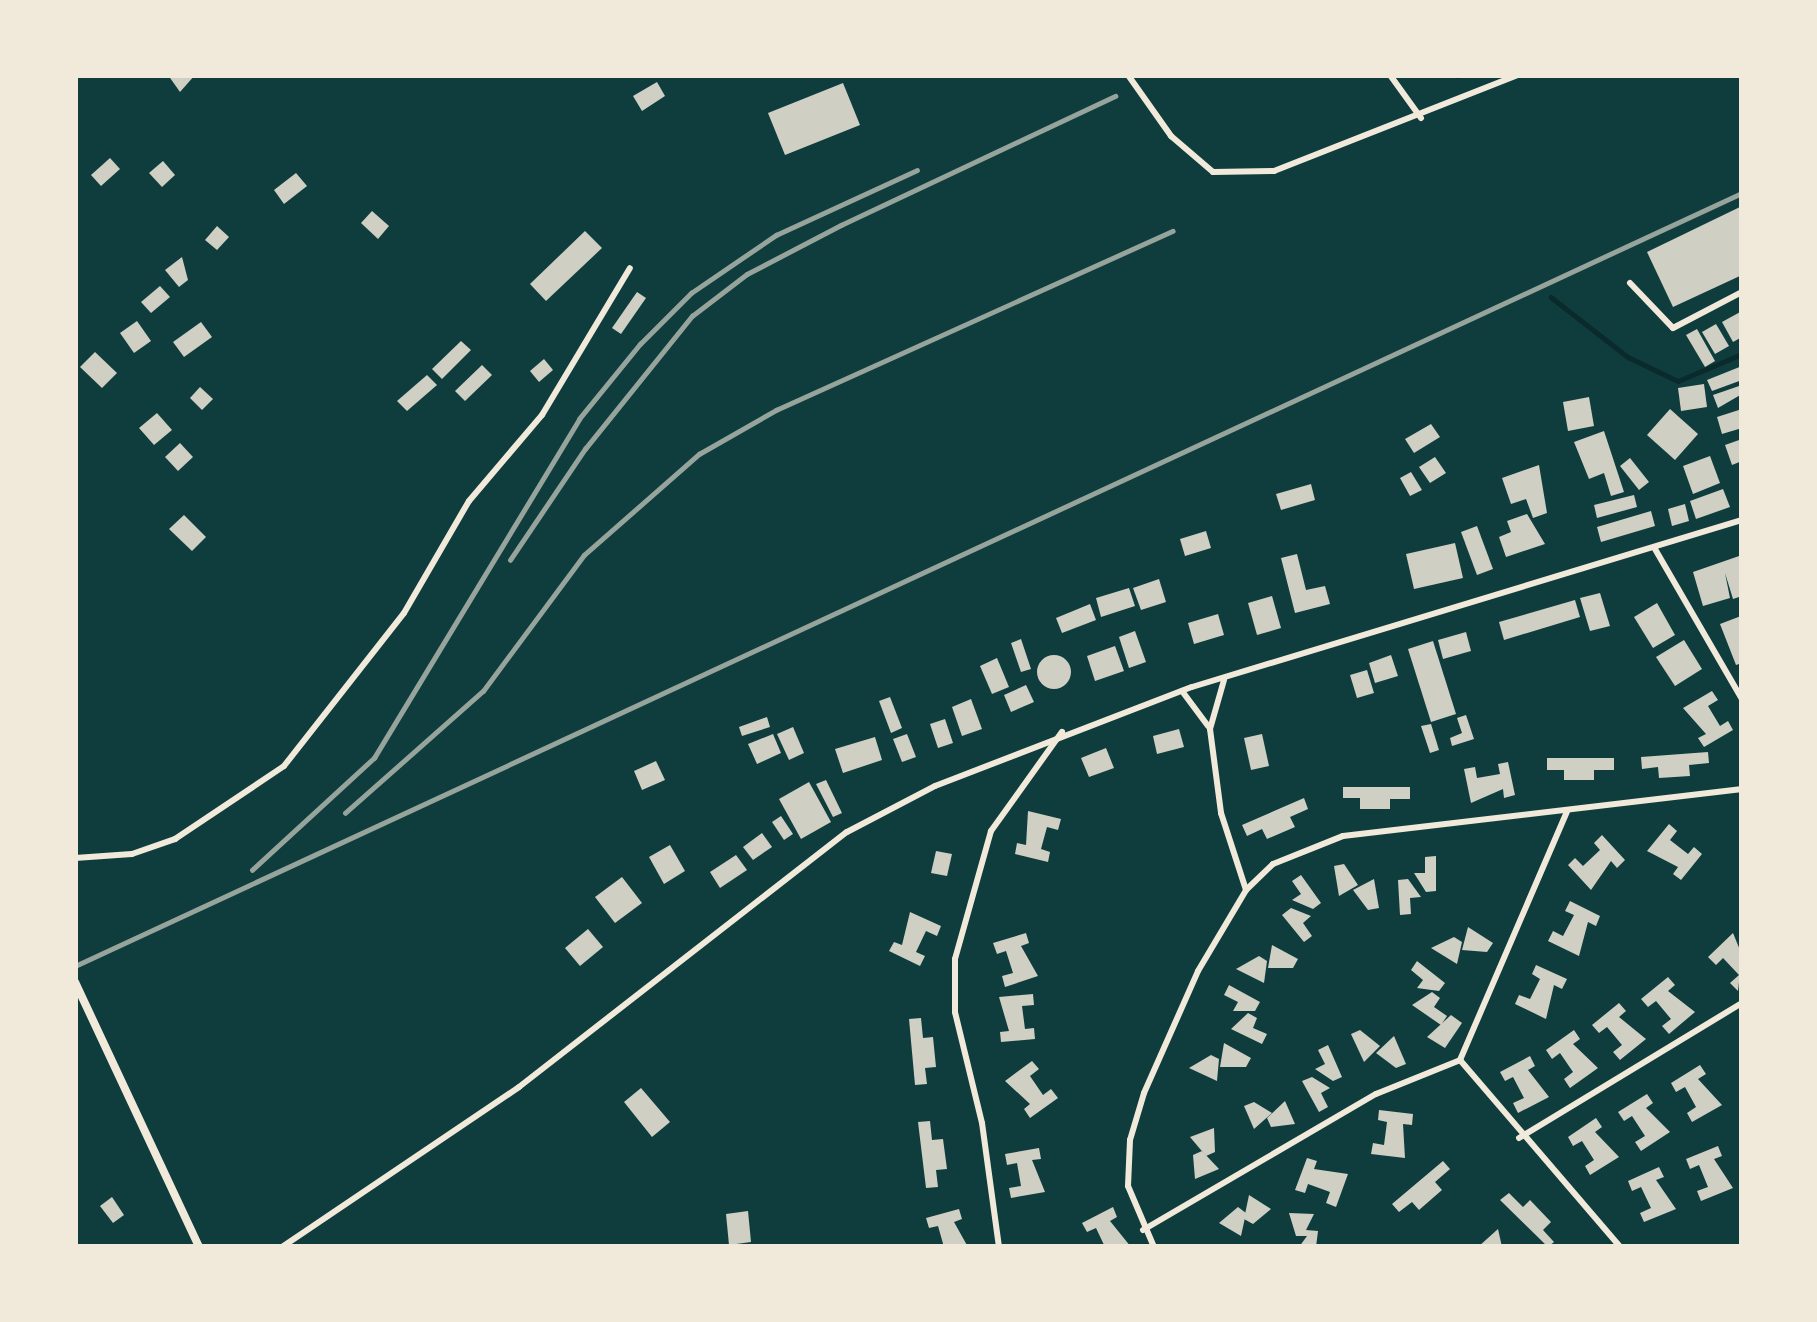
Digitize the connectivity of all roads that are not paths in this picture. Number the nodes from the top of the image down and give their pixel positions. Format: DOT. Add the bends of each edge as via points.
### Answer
graph roads {
  1 [pos="1128,75"];
  2 [pos="1390,75"];
  3 [pos="1518,75"];
  4 [pos="1421,118"];
  5 [pos="630,268"];
  6 [pos="1630,283"];
  7 [pos="1742,292"];
  8 [pos="1742,520"];
  9 [pos="1655,549"];
  10 [pos="1224,680"];
  11 [pos="1182,691"];
  12 [pos="1742,699"];
  13 [pos="1210,729"];
  14 [pos="1062,732"];
  15 [pos="1742,789"];
  16 [pos="1567,812"];
  17 [pos="75,858"];
  18 [pos="1246,890"];
  19 [pos="75,982"];
  20 [pos="1742,1003"];
  21 [pos="1460,1060"];
  22 [pos="1519,1138"];
  23 [pos="1143,1229"];
  24 [pos="199,1247"];
  25 [pos="283,1247"];
  26 [pos="999,1247"];
  27 [pos="1154,1247"];
  28 [pos="1620,1247"];
  1 -- 4 [label="street" via="1171,136 1213,172 1274,171"];
  2 -- 4 [label="street"];
  3 -- 4 [label="street"];
  5 -- 17 [label="street" via="542,415 469,501 404,613 284,766 175,838 132,854"];
  6 -- 7 [label="street" via="1673,328"];
  8 -- 9 [label="street"];
  9 -- 10 [label="street"];
  9 -- 12 [label="street"];
  10 -- 11 [label="street"];
  10 -- 13 [label="street"];
  11 -- 13 [label="street"];
  11 -- 14 [label="street"];
  13 -- 18 [label="street" via="1221,812"];
  14 -- 25 [label="street" via="847,832 519,1087"];
  14 -- 26 [label="street" via="992,831 955,959 955,1012"];
  15 -- 16 [label="street"];
  16 -- 18 [label="street" via="1343,836 1273,864"];
  16 -- 21 [label="street"];
  18 -- 23 [label="street" via="1198,971 1130,1140 1128,1186"];
  19 -- 24 [label="street"];
  20 -- 22 [label="street"];
  21 -- 22 [label="street"];
  21 -- 23 [label="street" via="1376,1094"];
  22 -- 28 [label="street"];
  23 -- 27 [label="street"];
}
